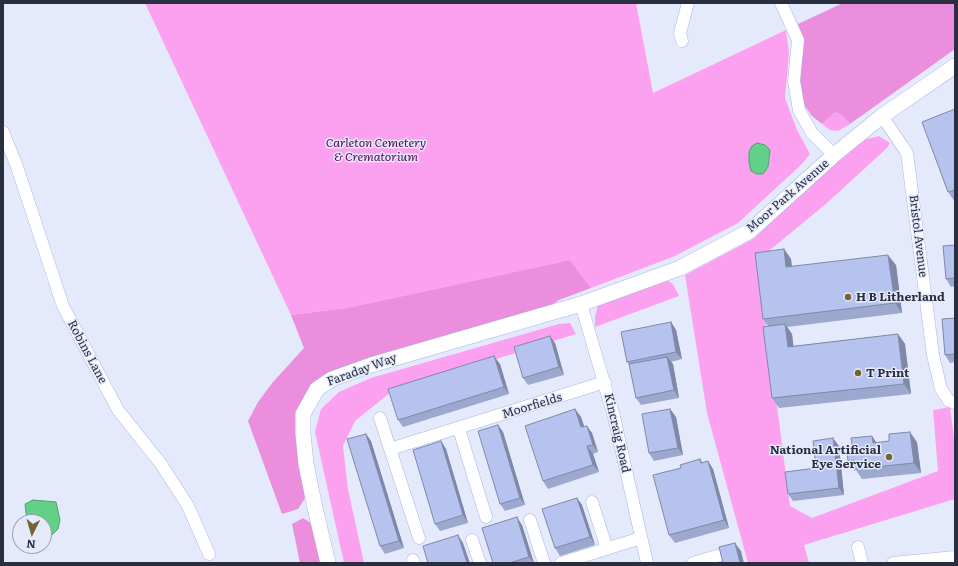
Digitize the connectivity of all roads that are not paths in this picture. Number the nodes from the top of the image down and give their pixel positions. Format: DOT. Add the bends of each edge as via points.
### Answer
graph roads {
  1 [pos="688,3"];
  2 [pos="781,3"];
  3 [pos="682,41"];
  4 [pos="955,66"];
  5 [pos="882,116"];
  6 [pos="3,132"];
  7 [pos="834,155"];
  8 [pos="581,304"];
  9 [pos="605,382"];
  10 [pos="955,403"];
  11 [pos="380,418"];
  12 [pos="458,429"];
  13 [pos="390,449"];
  14 [pos="592,502"];
  15 [pos="486,517"];
  16 [pos="530,520"];
  17 [pos="419,538"];
  18 [pos="641,538"];
  19 [pos="472,540"];
  20 [pos="858,547"];
  21 [pos="607,549"];
  22 [pos="209,554"];
  23 [pos="720,555"];
  24 [pos="955,557"];
  25 [pos="328,563"];
  26 [pos="480,563"];
  27 [pos="544,563"];
  28 [pos="561,563"];
  29 [pos="647,563"];
  30 [pos="693,563"];
  31 [pos="862,563"];
  32 [pos="893,563"];
  1 -- 3 [label="street" via="680,33"];
  2 -- 7 [label="street" via="798,40 794,81 799,110 812,133"];
  4 -- 5 [label="street, Moor Park Avenue"];
  5 -- 7 [label="street, Moor Park Avenue"];
  5 -- 10 [label="street, Bristol Avenue" via="907,153 933,355 941,389 948,401"];
  6 -- 22 [label="street, Robins Lane" via="63,306 118,410 161,464 188,506"];
  7 -- 8 [label="street, Moor Park Avenue" via="750,231 680,268"];
  8 -- 9 [label="street, Kincraig Road"];
  8 -- 25 [label="street, Faraday Way" via="371,365 332,379 317,389 303,414 303,434 309,479"];
  9 -- 12 [label="street, Moorfields"];
  9 -- 18 [label="street, Kincraig Road"];
  11 -- 13 [label="street"];
  12 -- 13 [label="street, Moorfields"];
  12 -- 15 [label="street"];
  13 -- 17 [label="street"];
  14 -- 21 [label="street"];
  16 -- 27 [label="street"];
  18 -- 21 [label="street"];
  18 -- 29 [label="street, Kincraig Road"];
  19 -- 26 [label="street"];
  20 -- 31 [label="street"];
  21 -- 28 [label="street"];
  23 -- 30 [label="street"];
  24 -- 32 [label="street"];
}
